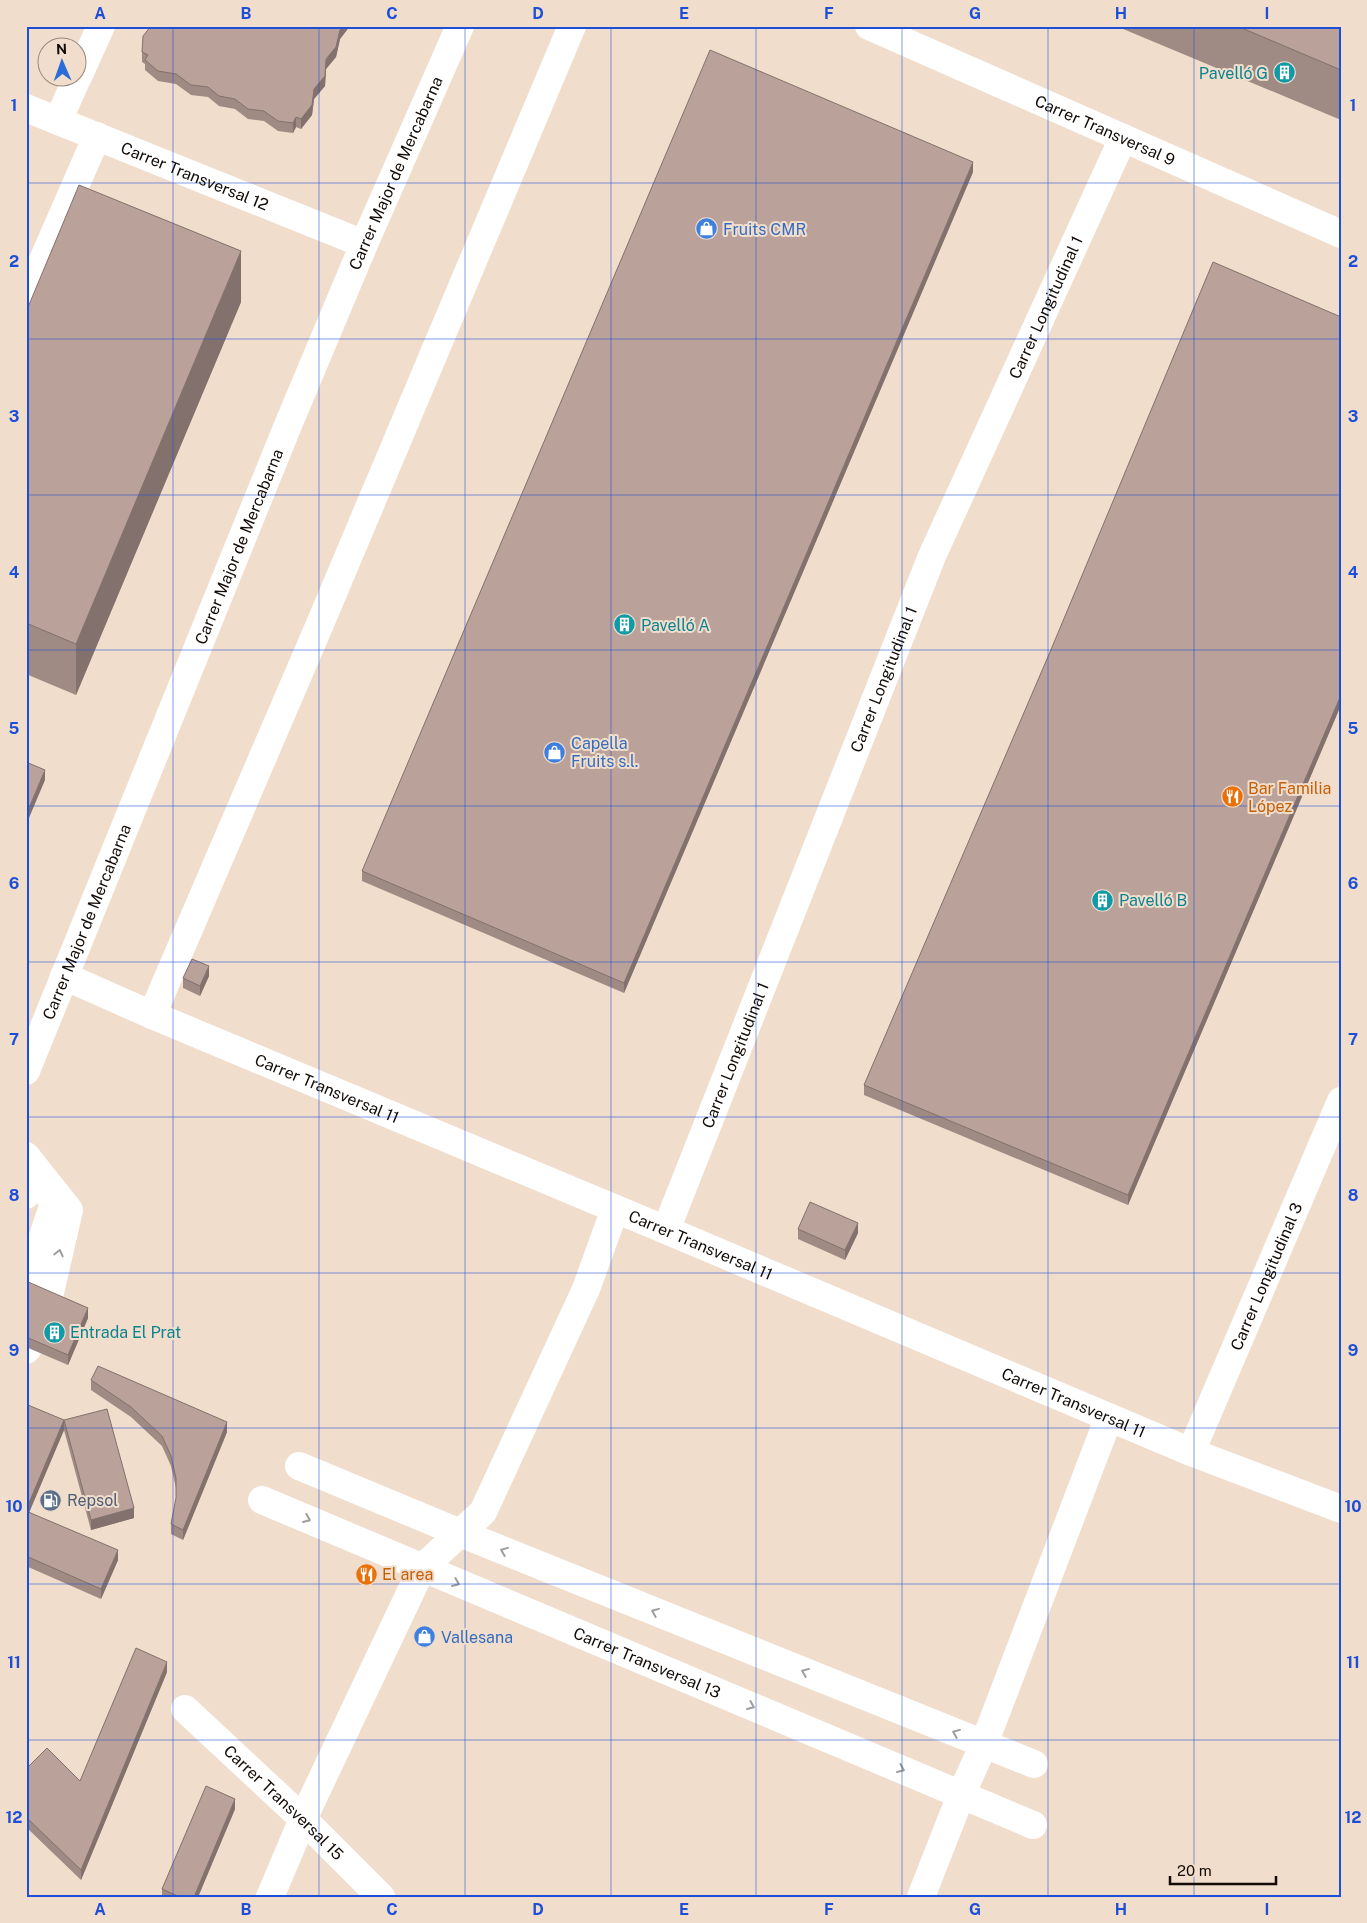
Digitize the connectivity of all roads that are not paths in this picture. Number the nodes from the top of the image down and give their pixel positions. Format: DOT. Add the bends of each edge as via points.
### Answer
graph roads {
  1 [pos="101,26"];
  2 [pos="460,26"];
  3 [pos="572,26"];
  4 [pos="870,26"];
  5 [pos="88,54"];
  6 [pos="72,88"];
  7 [pos="26,108"];
  8 [pos="58,121"];
  9 [pos="97,136"];
  10 [pos="1123,138"];
  11 [pos="1341,234"];
  12 [pos="364,244"];
  13 [pos="26,299"];
  14 [pos="64,976"];
  15 [pos="152,1015"];
  16 [pos="26,1071"];
  17 [pos="1341,1101"];
  18 [pos="26,1156"];
  19 [pos="26,1161"];
  20 [pos="26,1183"];
  21 [pos="26,1195"];
  22 [pos="615,1209"];
  23 [pos="666,1230"];
  24 [pos="37,1294"];
  25 [pos="1109,1418"];
  26 [pos="1191,1452"];
  27 [pos="299,1466"];
  28 [pos="262,1500"];
  29 [pos="1341,1509"];
  30 [pos="460,1533"];
  31 [pos="422,1568"];
  32 [pos="185,1709"];
  33 [pos="984,1744"];
  34 [pos="1034,1764"];
  35 [pos="961,1795"];
  36 [pos="303,1819"];
  37 [pos="1033,1825"];
  38 [pos="270,1897"];
  39 [pos="381,1897"];
  40 [pos="922,1897"];
  1 -- 5 [label="lane"];
  2 -- 12 [label="lane, Carrer Major de Mercabarna"];
  3 -- 15 [label="lane"];
  4 -- 10 [label="lane, Carrer Transversal 9"];
  6 -- 8 [label="lane"];
  7 -- 8 [label="lane, Carrer Transversal 12"];
  8 -- 9 [label="lane, Carrer Transversal 12"];
  9 -- 12 [label="lane, Carrer Transversal 12"];
  9 -- 13 [label="lane"];
  10 -- 11 [label="lane, Carrer Transversal 9"];
  10 -- 23 [label="lane, Carrer Longitudinal 1" via="932,556"];
  12 -- 14 [label="lane, Carrer Major de Mercabarna"];
  14 -- 15 [label="lane, Carrer Transversal 11"];
  14 -- 16 [label="lane, Carrer Major de Mercabarna"];
  15 -- 22 [label="lane, Carrer Transversal 11"];
  17 -- 26 [label="lane, Carrer Longitudinal 3"];
  24 -- 18 [label="lane, one-way" via="69,1210"];
  19 -- 24 [label="lane" via="54,1203"];
  20 -- 21 [label="lane"];
  22 -- 23 [label="lane, Carrer Transversal 11"];
  22 -- 30 [label="lane" via="586,1289 483,1512"];
  23 -- 25 [label="lane, Carrer Transversal 11"];
  25 -- 26 [label="lane, Carrer Transversal 11"];
  25 -- 33 [label="lane"];
  26 -- 29 [label="lane, Carrer Transversal 11"];
  27 -- 30 [label="lane"];
  28 -- 31 [label="lane, Carrer Transversal 13, one-way"];
  30 -- 31 [label="lane"];
  33 -- 30 [label="lane, one-way"];
  31 -- 35 [label="lane, Carrer Transversal 13, one-way"];
  31 -- 36 [label="lane"];
  32 -- 36 [label="lane, Carrer Transversal 15"];
  33 -- 34 [label="lane"];
  33 -- 35 [label="lane"];
  35 -- 37 [label="lane, Carrer Transversal 13"];
  35 -- 40 [label="lane"];
  36 -- 38 [label="lane"];
  36 -- 39 [label="lane, Carrer Transversal 15"];
}
